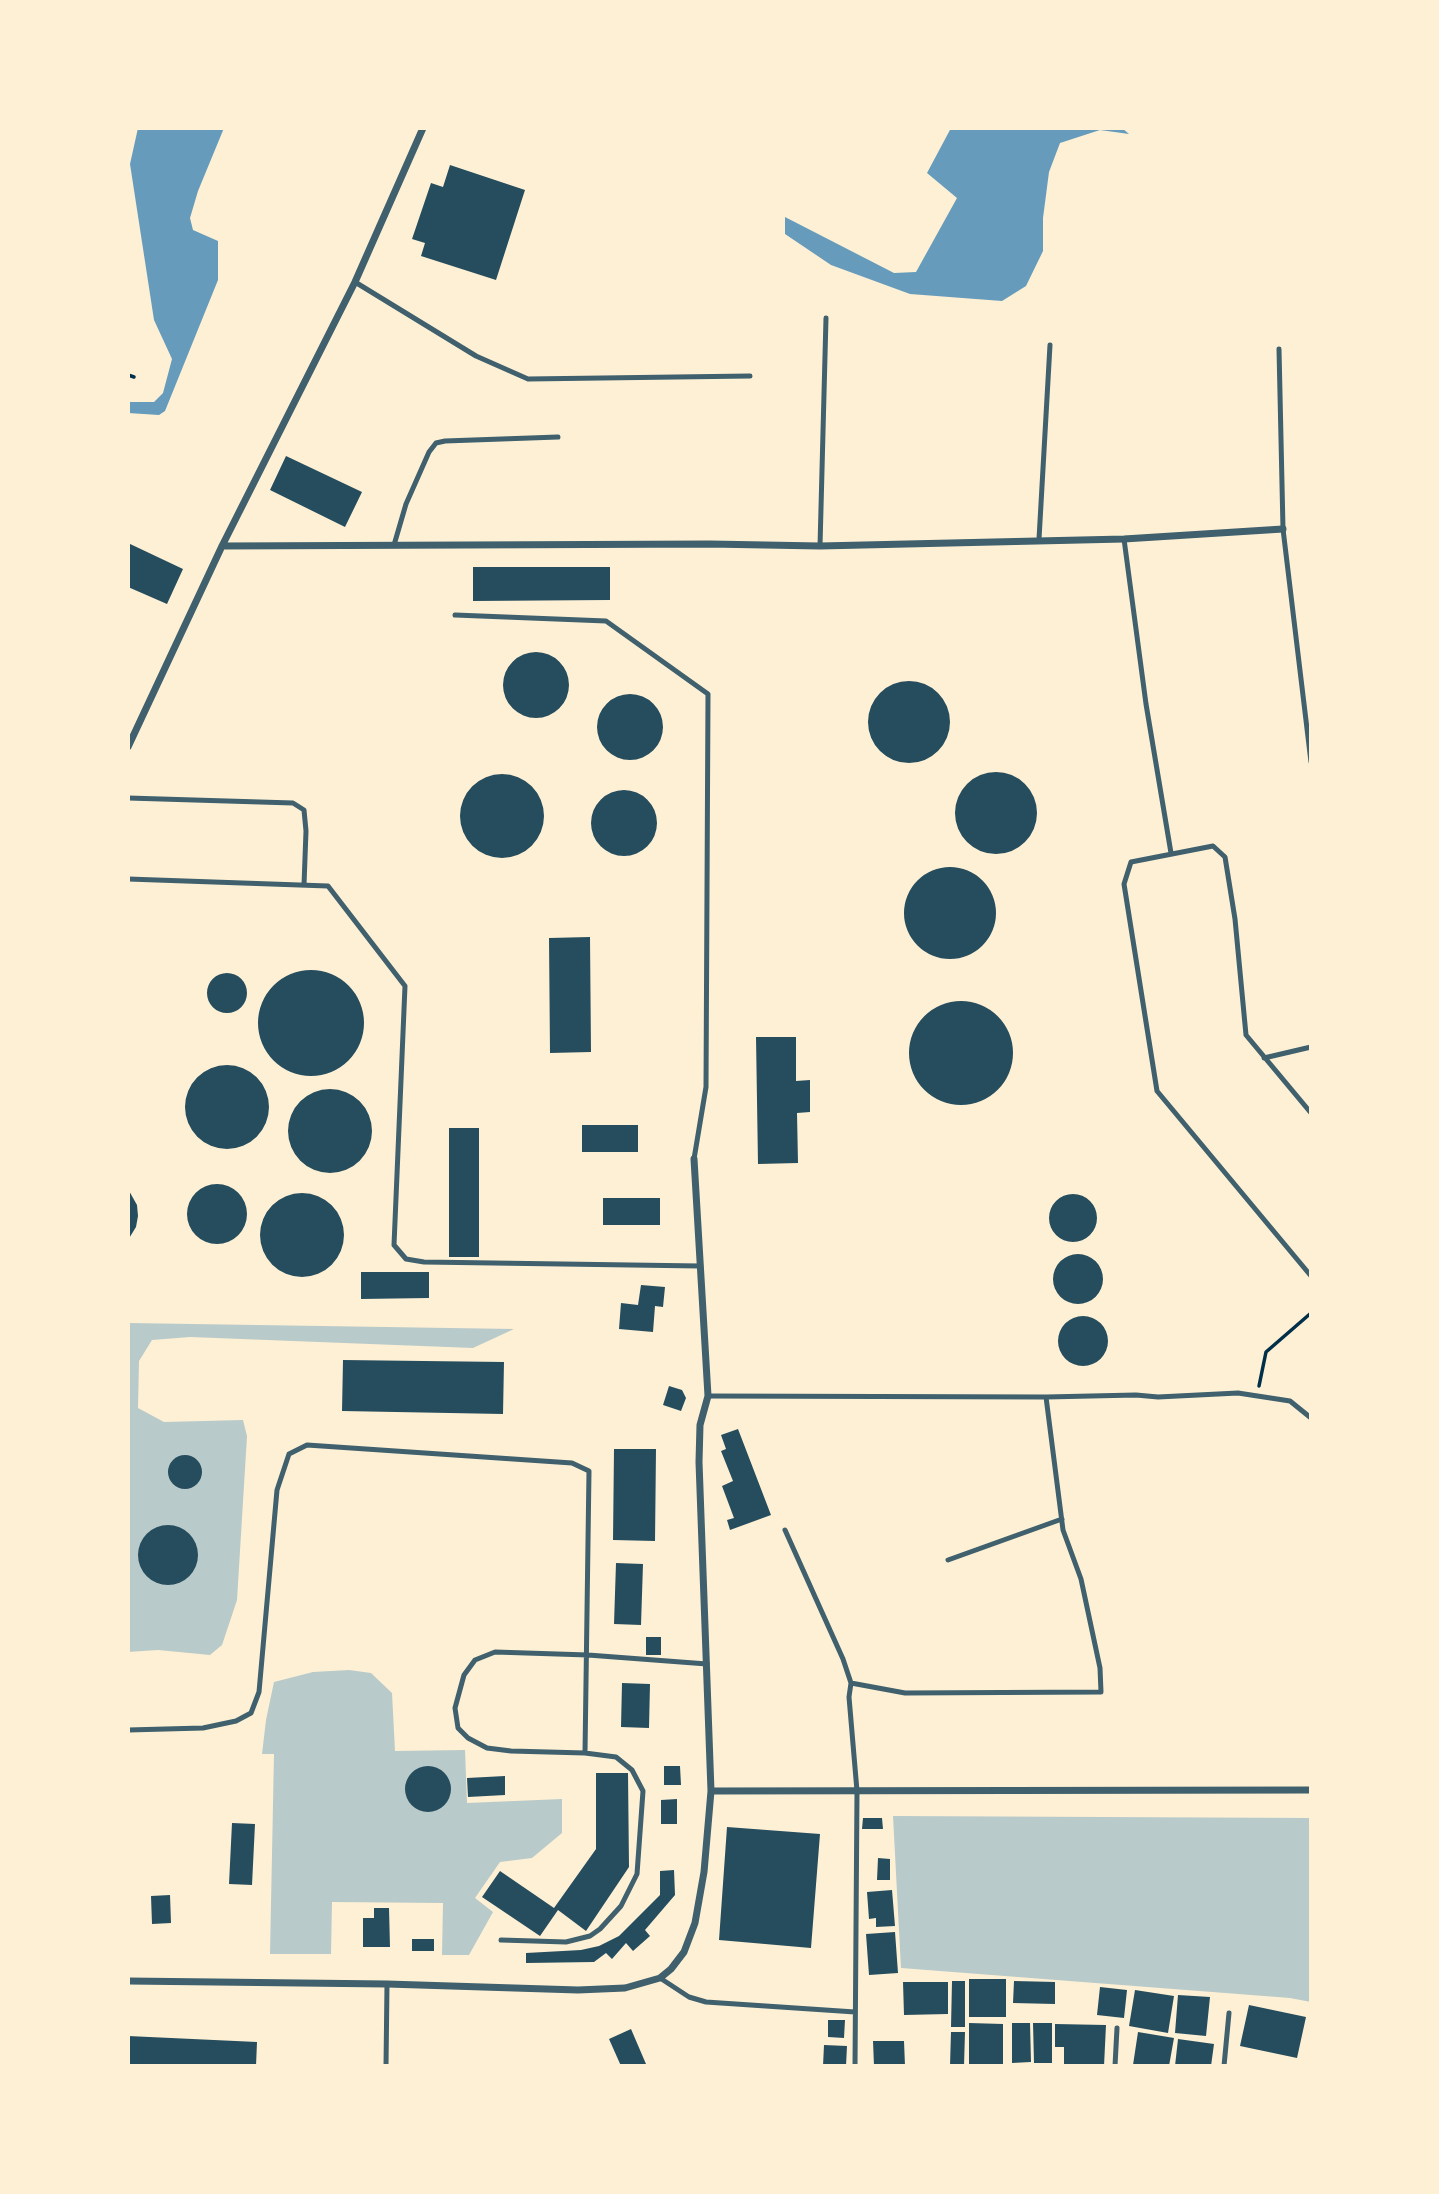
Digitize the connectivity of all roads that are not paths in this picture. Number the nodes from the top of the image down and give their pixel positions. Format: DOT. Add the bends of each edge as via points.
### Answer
graph roads {
  1 [pos="423,128"];
  2 [pos="355,282"];
  3 [pos="826,318"];
  4 [pos="1050,345"];
  5 [pos="1279,349"];
  6 [pos="750,376"];
  7 [pos="558,437"];
  8 [pos="1283,529"];
  9 [pos="1039,539"];
  10 [pos="1124,539"];
  11 [pos="394,545"];
  12 [pos="222,546"];
  13 [pos="820,546"];
  14 [pos="456,615"];
  15 [pos="128,747"];
  16 [pos="1311,762"];
  17 [pos="128,798"];
  18 [pos="1171,853"];
  19 [pos="128,879"];
  20 [pos="304,885"];
  21 [pos="1311,1047"];
  22 [pos="1264,1058"];
  23 [pos="1311,1113"];
  24 [pos="694,1160"];
  25 [pos="700,1265"];
  26 [pos="1311,1276"];
  27 [pos="708,1396"];
  28 [pos="1045,1397"];
  29 [pos="1311,1418"];
  30 [pos="1062,1520"];
  31 [pos="785,1530"];
  32 [pos="948,1560"];
  33 [pos="588,1655"];
  34 [pos="707,1664"];
  35 [pos="851,1683"];
  36 [pos="128,1730"];
  37 [pos="585,1754"];
  38 [pos="1311,1790"];
  39 [pos="712,1791"];
  40 [pos="857,1791"];
  41 [pos="501,1940"];
  42 [pos="660,1978"];
  43 [pos="128,1980"];
  44 [pos="387,1984"];
  45 [pos="855,2012"];
  46 [pos="1229,2013"];
  47 [pos="1117,2028"];
  48 [pos="386,2066"];
  49 [pos="855,2066"];
  50 [pos="1115,2066"];
  51 [pos="1224,2066"];
  1 -- 2 [label="street"];
  2 -- 6 [label="lane" via="476,356 528,379"];
  2 -- 12 [label="street"];
  3 -- 13 [label="lane"];
  4 -- 9 [label="lane"];
  5 -- 8 [label="lane"];
  7 -- 11 [label="lane" via="436,443 406,504"];
  8 -- 10 [label="street"];
  8 -- 16 [label="lane"];
  9 -- 10 [label="street"];
  9 -- 13 [label="street"];
  10 -- 18 [label="lane"];
  11 -- 12 [label="street"];
  11 -- 13 [label="street"];
  12 -- 15 [label="street"];
  14 -- 24 [label="lane" via="606,621 708,694 706,1087"];
  17 -- 20 [label="lane" via="293,803 304,810"];
  18 -- 22 [label="lane" via="1213,846 1225,857 1236,919 1245,1035"];
  18 -- 26 [label="lane" via="1131,862 1124,884 1157,1091"];
  19 -- 20 [label="lane"];
  20 -- 25 [label="lane" via="328,886 405,986 394,1245 406,1259"];
  21 -- 22 [label="lane"];
  22 -- 23 [label="lane"];
  24 -- 25 [label="street"];
  25 -- 27 [label="street"];
  27 -- 28 [label="lane"];
  27 -- 34 [label="street" via="699,1450"];
  28 -- 29 [label="lane" via="1238,1393 1290,1401"];
  28 -- 30 [label="lane"];
  30 -- 32 [label="lane"];
  30 -- 35 [label="lane" via="1081,1579 1101,1692 905,1693"];
  31 -- 35 [label="lane"];
  33 -- 34 [label="lane"];
  33 -- 36 [label="lane" via="589,1471 572,1463 307,1445 289,1454 276,1490 259,1692 251,1713 203,1728"];
  33 -- 37 [label="lane"];
  33 -- 37 [label="lane" via="495,1652 475,1660 464,1675 455,1708 458,1728 487,1748"];
  34 -- 39 [label="street"];
  35 -- 40 [label="lane"];
  37 -- 41 [label="lane" via="616,1758 632,1770 643,1791 637,1874 621,1906 590,1936 566,1942"];
  38 -- 40 [label="street"];
  39 -- 40 [label="street"];
  39 -- 42 [label="street" via="695,1923 684,1952"];
  40 -- 45 [label="lane"];
  42 -- 44 [label="street" via="625,1988 578,1990"];
  42 -- 45 [label="lane" via="706,2002"];
  43 -- 44 [label="street"];
  44 -- 48 [label="lane"];
  45 -- 49 [label="lane"];
  46 -- 51 [label="lane"];
  47 -- 50 [label="lane"];
}
